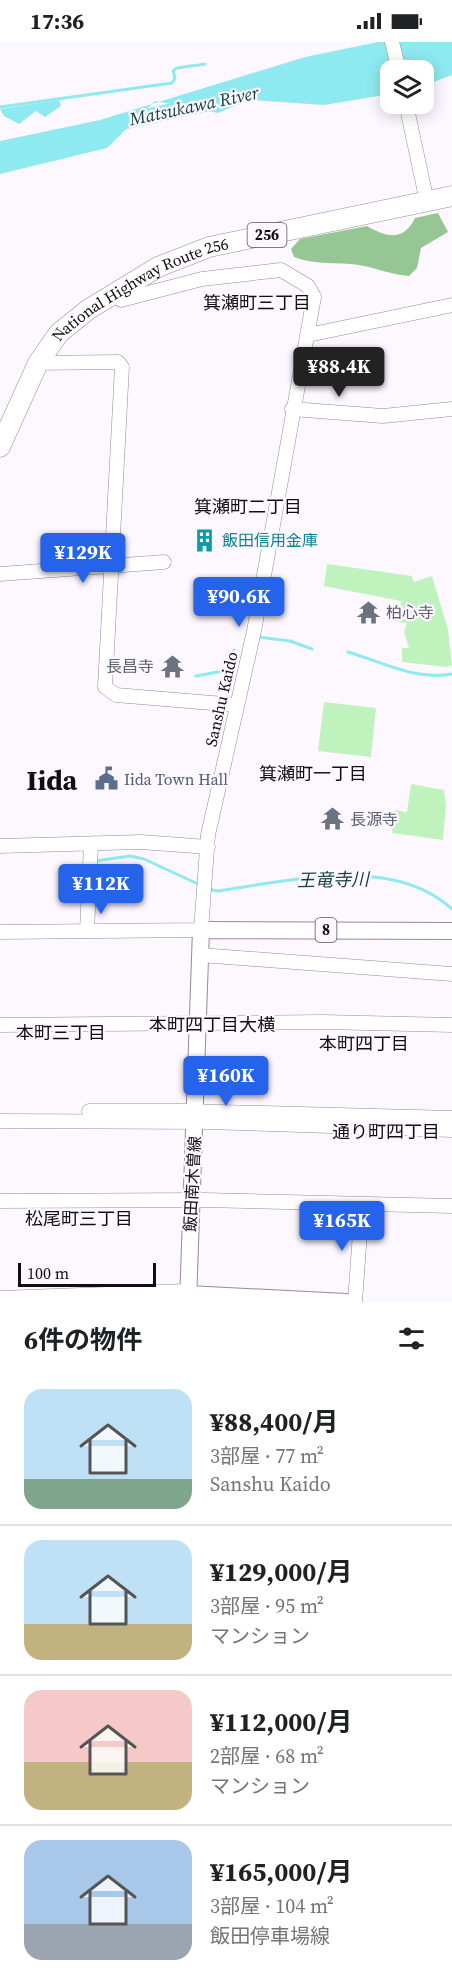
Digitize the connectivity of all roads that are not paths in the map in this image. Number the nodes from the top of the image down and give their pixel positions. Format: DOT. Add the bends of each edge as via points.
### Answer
graph roads {
  1 [pos="392,42"];
  2 [pos="396,60"];
  3 [pos="408,114"];
  4 [pos="452,196"];
  5 [pos="428,202"];
  6 [pos="115,292"];
  7 [pos="452,305"];
  8 [pos="308,335"];
  9 [pos="35,368"];
  10 [pos="292,408"];
  11 [pos="452,409"];
  12 [pos="0,447"];
  13 [pos="164,562"];
  14 [pos="110,567"];
  15 [pos="0,574"];
  16 [pos="236,705"];
  17 [pos="91,845"];
  18 [pos="0,846"];
  19 [pos="208,847"];
  20 [pos="201,930"];
  21 [pos="87,931"];
  22 [pos="452,931"];
  23 [pos="0,932"];
  24 [pos="200,955"];
  25 [pos="452,974"];
  26 [pos="199,1023"];
  27 [pos="452,1025"];
  28 [pos="0,1026"];
  29 [pos="0,1112"];
  30 [pos="196,1117"];
  31 [pos="452,1118"];
  32 [pos="0,1121"];
  33 [pos="452,1130"];
  34 [pos="0,1201"];
  35 [pos="192,1201"];
  36 [pos="362,1205"];
  37 [pos="452,1206"];
  38 [pos="188,1298"];
  39 [pos="7,1301"];
  40 [pos="346,1302"];
  41 [pos="354,1302"];
  1 -- 2 [label="street"];
  3 -- 5 [label="street"];
  4 -- 5 [label="highway, National Highway Route 256 / 256"];
  5 -- 6 [label="highway, National Highway Route 256 / 256" via="209,247 158,267"];
  6 -- 8 [label="street, Sanshu Kaido" via="121,300 202,279 281,270 308,286 314,297"];
  6 -- 9 [label="highway, National Highway Route 256 / 256" via="72,321 49,345"];
  7 -- 8 [label="street"];
  8 -- 10 [label="street, Sanshu Kaido"];
  9 -- 12 [label="highway, National Highway Route 256 / 256"];
  9 -- 14 [label="street" via="118,362 122,367"];
  10 -- 11 [label="street" via="383,416"];
  10 -- 16 [label="street, Sanshu Kaido" via="260,602"];
  13 -- 14 [label="street"];
  14 -- 15 [label="street"];
  14 -- 16 [label="street" via="104,679 110,693"];
  16 -- 19 [label="street, Sanshu Kaido"];
  17 -- 18 [label="street"];
  17 -- 19 [label="street" via="141,842"];
  17 -- 21 [label="street"];
  19 -- 20 [label="street, Sanshu Kaido"];
  20 -- 21 [label="street"];
  20 -- 22 [label="main road, 8"];
  20 -- 24 [label="main road, 飯田南木曽線"];
  21 -- 23 [label="street"];
  24 -- 25 [label="street"];
  24 -- 26 [label="main road, 飯田南木曽線"];
  26 -- 27 [label="street"];
  26 -- 28 [label="street"];
  26 -- 30 [label="main road, 飯田南木曽線"];
  29 -- 30 [label="street"];
  30 -- 31 [label="street"];
  30 -- 32 [label="street"];
  30 -- 33 [label="street"];
  30 -- 35 [label="main road, 飯田南木曽線"];
  34 -- 35 [label="street"];
  35 -- 36 [label="street"];
  35 -- 38 [label="main road, 飯田南木曽線"];
  36 -- 37 [label="street"];
  36 -- 41 [label="street"];
  38 -- 39 [label="highway"];
  38 -- 40 [label="main road"];
}
